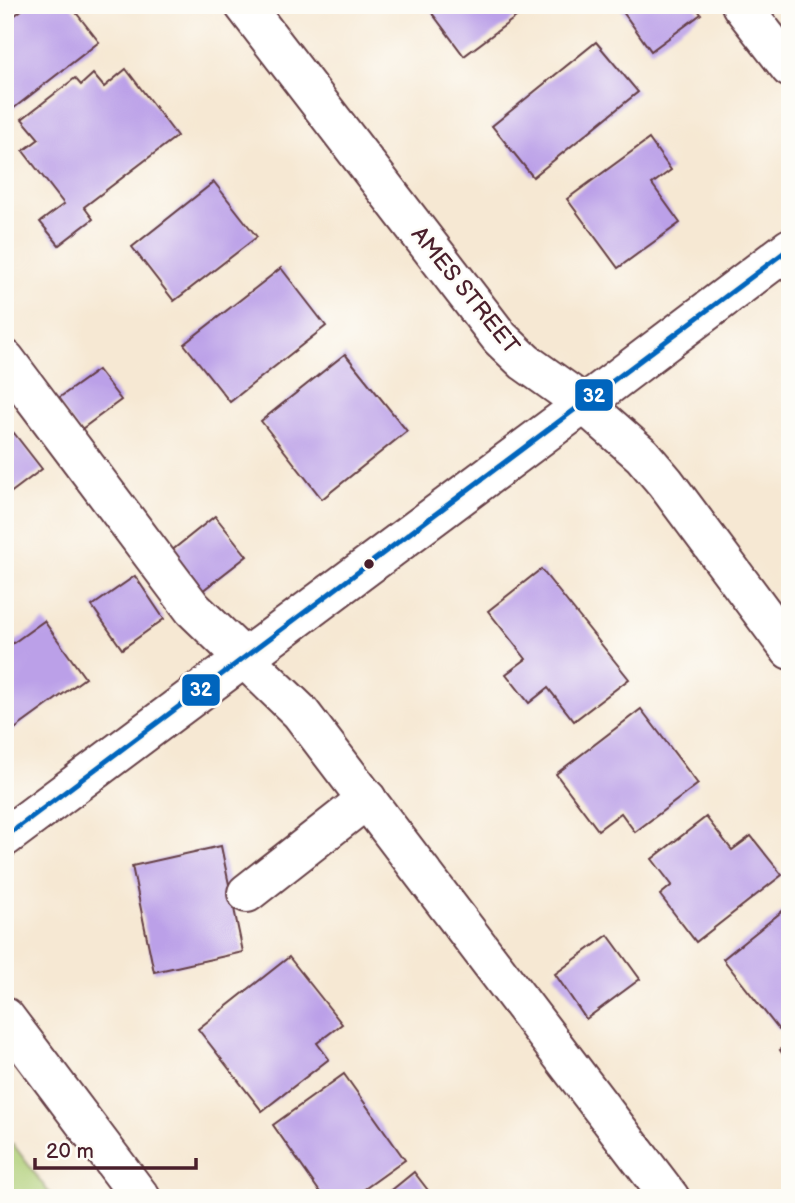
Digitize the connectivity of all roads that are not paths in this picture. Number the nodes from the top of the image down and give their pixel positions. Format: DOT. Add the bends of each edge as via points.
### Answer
graph roads {
  1 [pos="244,5"];
  2 [pos="741,5"];
  3 [pos="790,68"];
  4 [pos="790,248"];
  5 [pos="5,359"];
  6 [pos="584,404"];
  7 [pos="790,650"];
  8 [pos="243,658"];
  9 [pos="367,799"];
  10 [pos="5,837"];
  11 [pos="247,893"];
  12 [pos="5,1017"];
  13 [pos="141,1198"];
  14 [pos="670,1198"];
  1 -- 6 [label="street, AMES STREET" via="500,338"];
  2 -- 3 [label="street"];
  4 -- 6 [label="street"];
  5 -- 8 [label="street" via="193,609"];
  6 -- 7 [label="street, AMES STREET" via="665,482"];
  6 -- 8 [label="street"];
  8 -- 9 [label="street" via="300,712"];
  8 -- 10 [label="street"];
  9 -- 11 [label="street"];
  9 -- 14 [label="street"];
  12 -- 13 [label="street"];
}
